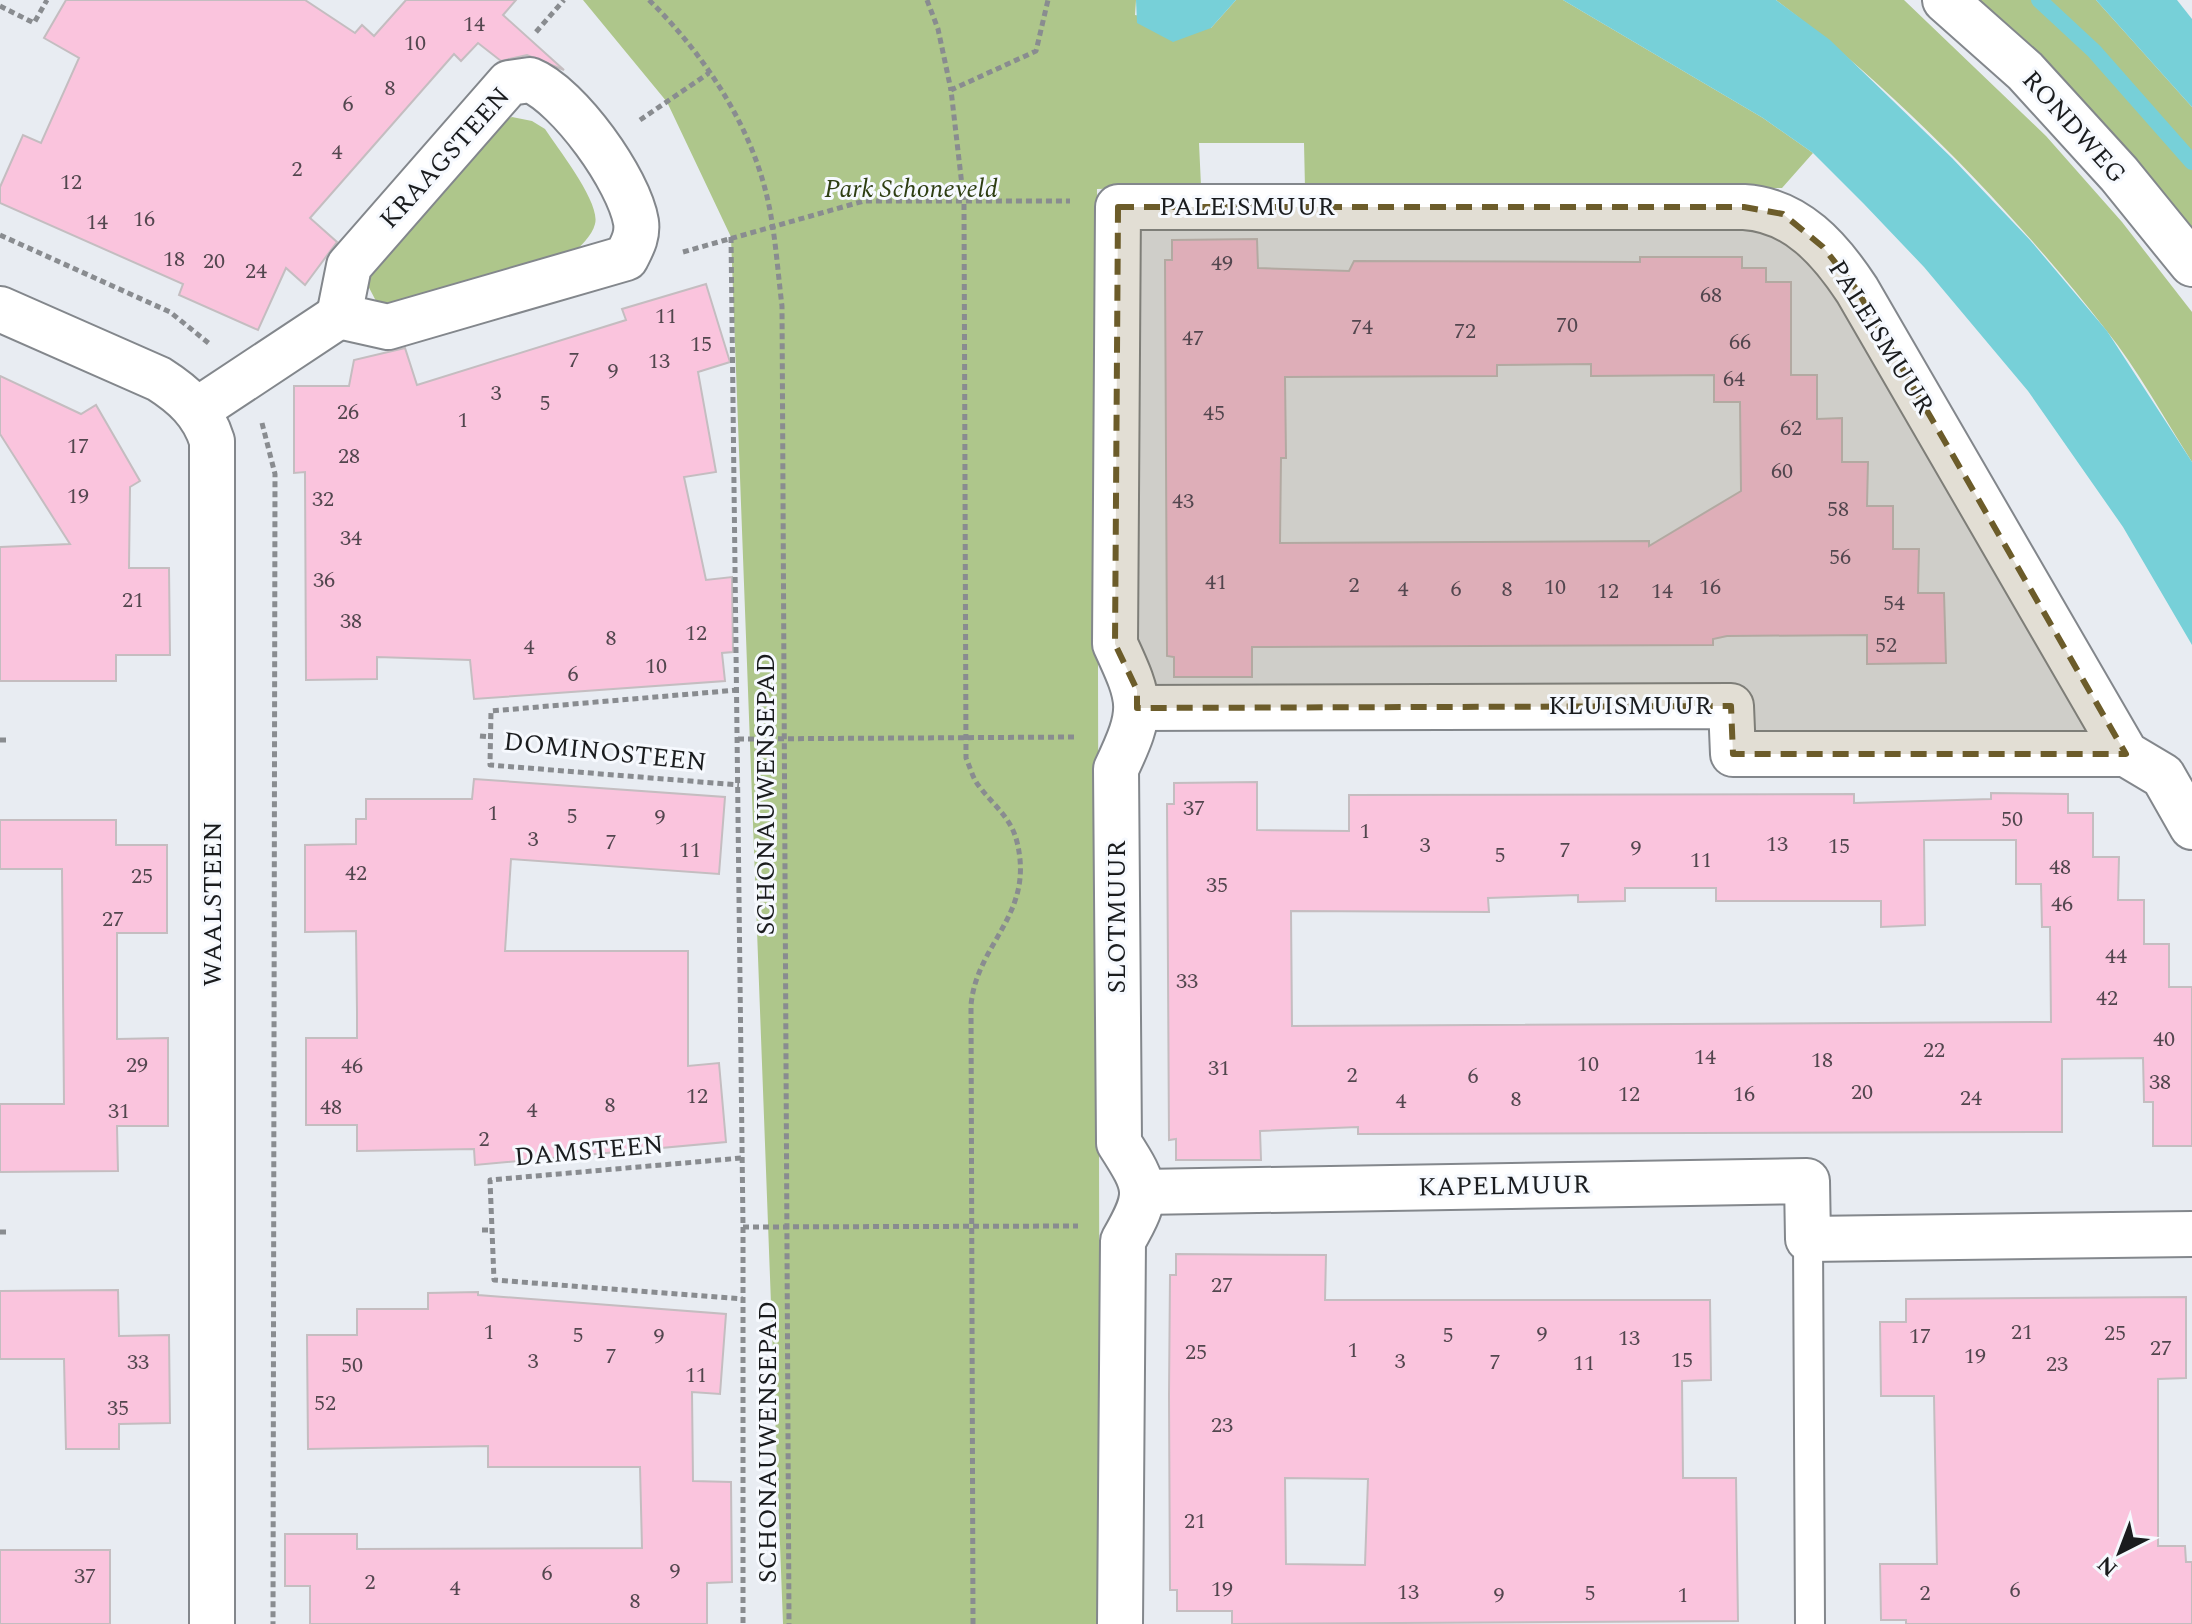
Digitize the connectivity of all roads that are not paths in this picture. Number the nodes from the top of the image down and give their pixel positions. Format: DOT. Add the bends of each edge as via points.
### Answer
graph roads {
  1 [pos="1945,0"];
  2 [pos="2192,264"];
  3 [pos="0,309"];
  4 [pos="339,316"];
  5 [pos="197,410"];
  6 [pos="1134,722"];
  7 [pos="2126,754"];
  8 [pos="2192,827"];
  9 [pos="1136,1209"];
  10 [pos="2192,1234"];
  11 [pos="1808,1239"];
  12 [pos="212,1624"];
  13 [pos="1120,1624"];
  14 [pos="1810,1624"];
  1 -- 2 [label="street, RONDWEG" via="2025,71"];
  3 -- 5 [label="street, WAALSTEEN" via="159,379"];
  4 -- 4 [label="street, KRAAGSTEEN" via="388,327 626,258 636,223 600,148 562,100 530,80 509,83 349,266"];
  4 -- 5 [label="street"];
  5 -- 12 [label="street, WAALSTEEN" via="207,425 214,461"];
  6 -- 7 [label="street, KLUISMUUR" via="1731,706 1733,754"];
  6 -- 7 [label="street, PALEISMUUR" via="1137,690 1115,644 1118,207 1744,207 1783,214 1823,247 1857,290"];
  6 -- 9 [label="street, SLOTMUUR" via="1116,769 1119,1143 1141,1177"];
  7 -- 8 [label="street, PALEISMUUR" via="2163,776"];
  9 -- 11 [label="street, KAPELMUUR" via="1807,1181"];
  9 -- 13 [label="street" via="1123,1241"];
  10 -- 11 [label="street"];
  11 -- 14 [label="lane, KAPELMUUR"];
}
